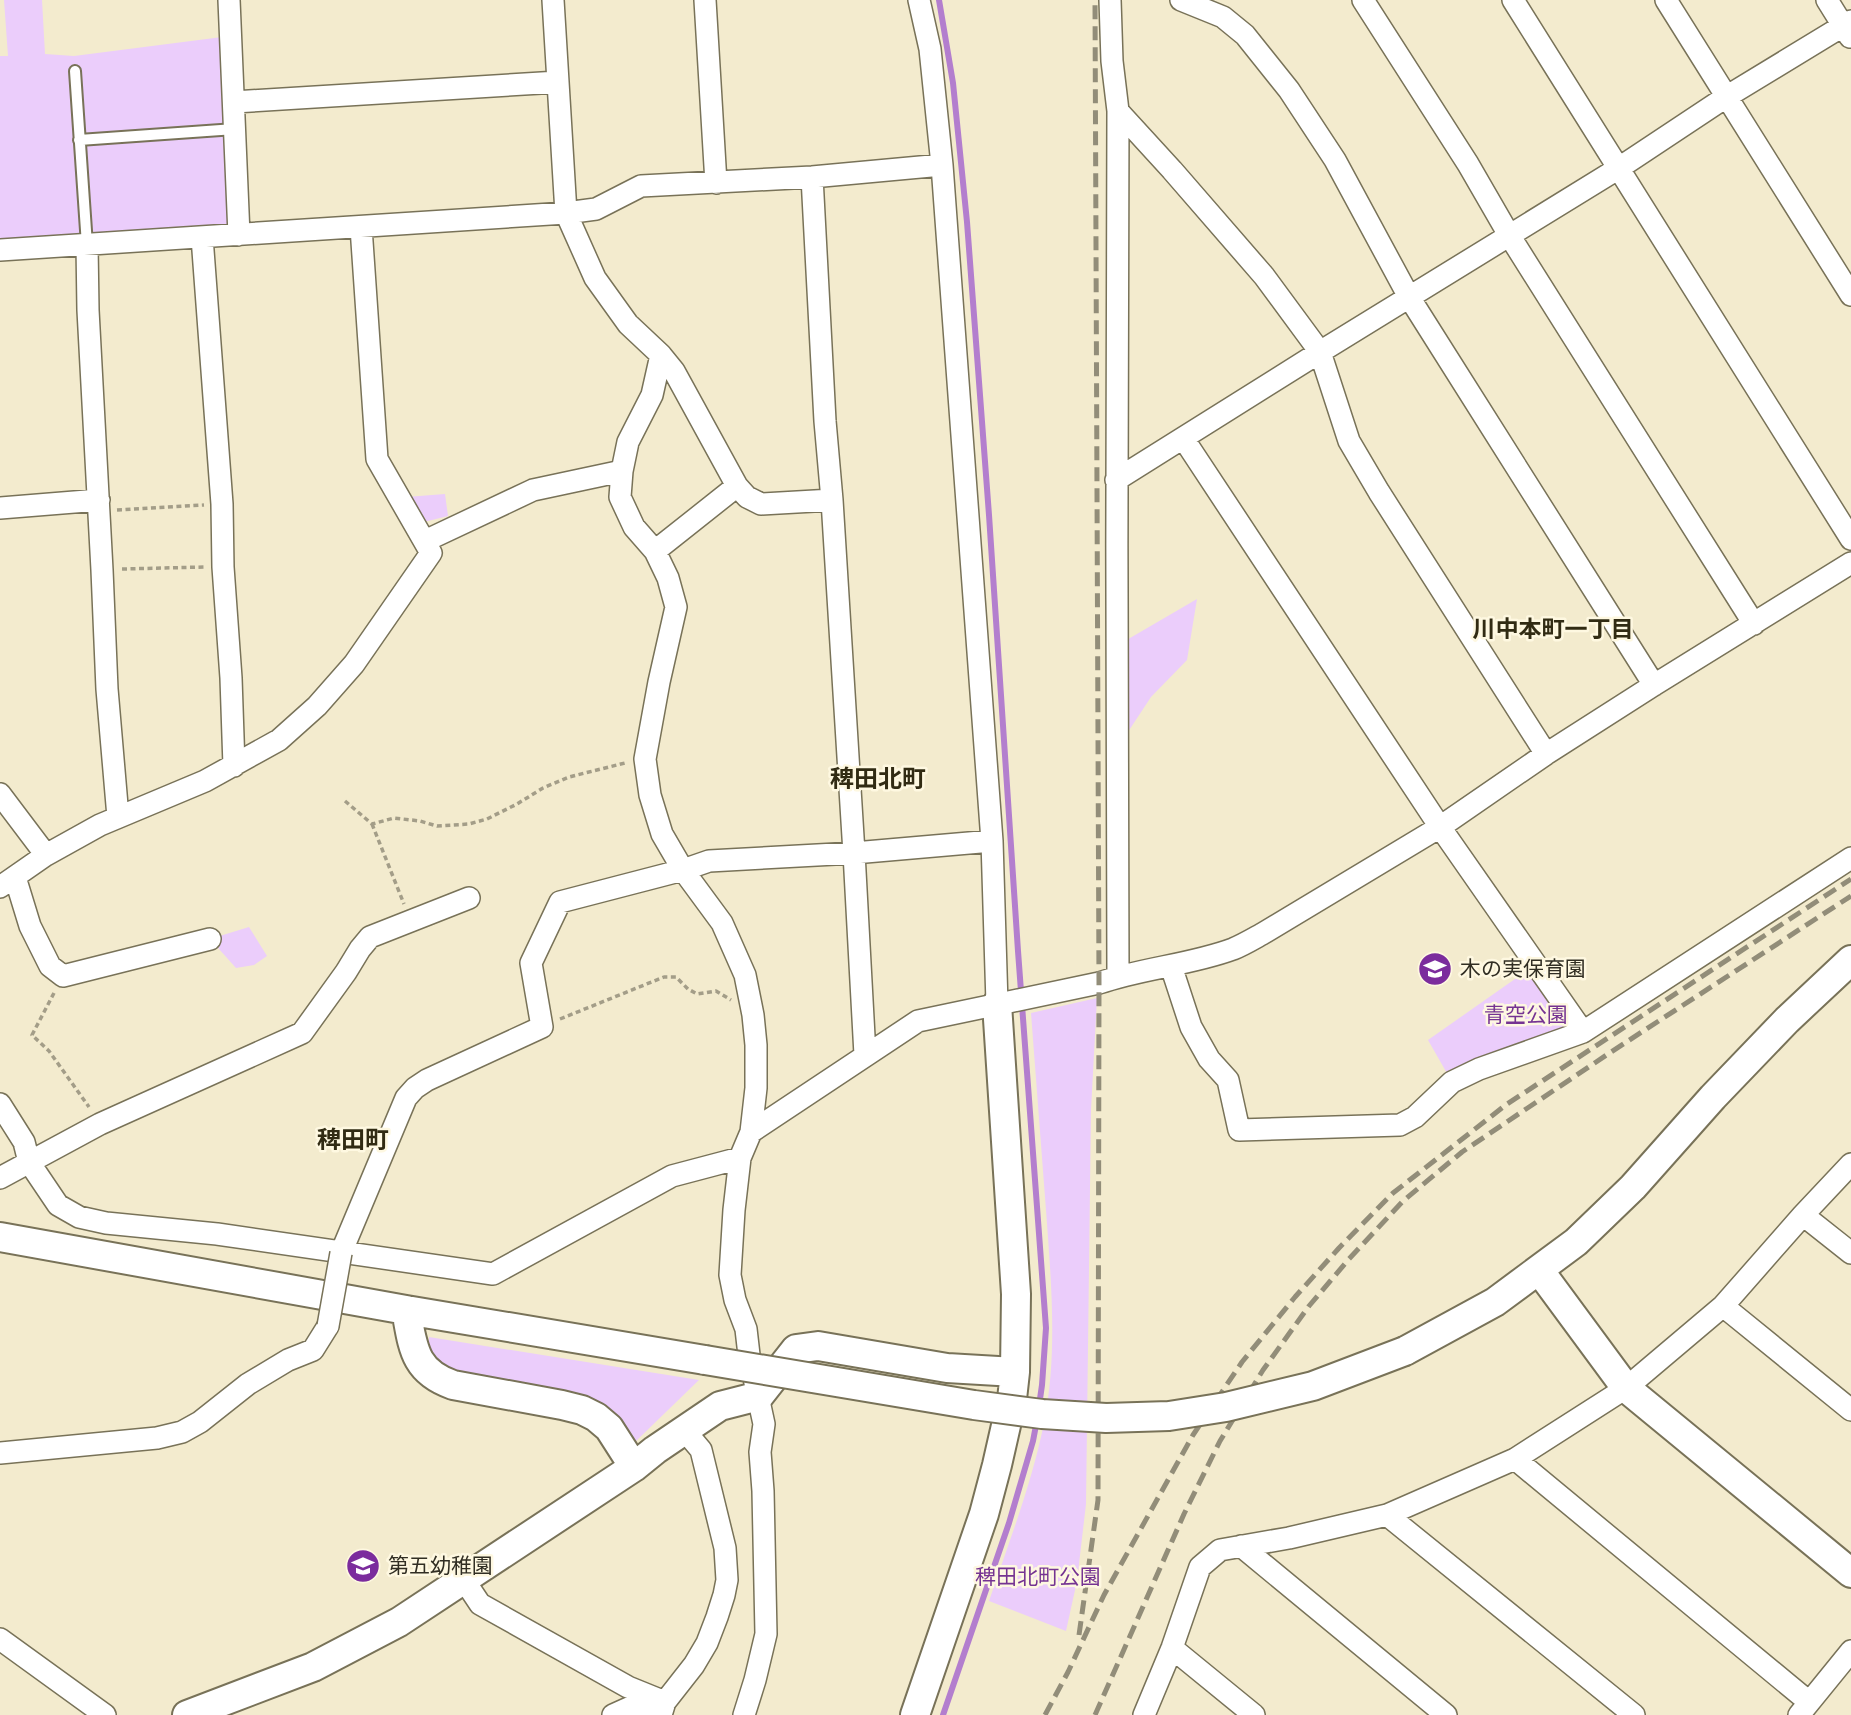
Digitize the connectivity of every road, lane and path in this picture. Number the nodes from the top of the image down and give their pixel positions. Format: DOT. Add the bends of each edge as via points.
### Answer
graph roads {
  1 [pos="229,0"];
  2 [pos="553,0"];
  3 [pos="705,0"];
  4 [pos="919,0"];
  5 [pos="1110,0"];
  6 [pos="1181,0"];
  7 [pos="1363,0"];
  8 [pos="1513,0"];
  9 [pos="1666,0"];
  10 [pos="1827,0"];
  11 [pos="1848,29"];
  12 [pos="75,71"];
  13 [pos="558,82"];
  14 [pos="1726,97"];
  15 [pos="234,102"];
  16 [pos="1118,111"];
  17 [pos="235,129"];
  18 [pos="79,139"];
  19 [pos="943,165"];
  20 [pos="1619,168"];
  21 [pos="812,177"];
  22 [pos="716,183"];
  23 [pos="566,213"];
  24 [pos="361,227"];
  25 [pos="239,235"];
  26 [pos="1508,235"];
  27 [pos="202,237"];
  28 [pos="86,245"];
  29 [pos="0,250"];
  30 [pos="1851,295"];
  31 [pos="1409,297"];
  32 [pos="1320,352"];
  33 [pos="661,355"];
  34 [pos="1183,438"];
  35 [pos="622,471"];
  36 [pos="1116,480"];
  37 [pos="737,486"];
  38 [pos="99,500"];
  39 [pos="832,500"];
  40 [pos="222,504"];
  41 [pos="0,508"];
  42 [pos="1851,539"];
  43 [pos="425,541"];
  44 [pos="655,551"];
  45 [pos="1851,563"];
  46 [pos="223,566"];
  47 [pos="102,570"];
  48 [pos="1754,624"];
  49 [pos="1654,685"];
  50 [pos="1546,754"];
  51 [pos="645,759"];
  52 [pos="234,766"];
  53 [pos="0,794"];
  54 [pos="345,801"];
  55 [pos="118,817"];
  56 [pos="372,824"];
  57 [pos="1440,827"];
  58 [pos="992,841"];
  59 [pos="854,853"];
  60 [pos="46,855"];
  61 [pos="1851,858"];
  62 [pos="683,870"];
  63 [pos="7,882"];
  64 [pos="469,898"];
  65 [pos="411,922"];
  66 [pos="210,939"];
  67 [pos="1851,960"];
  68 [pos="1171,966"];
  69 [pos="63,976"];
  70 [pos="1118,976"];
  71 [pos="1003,1003"];
  72 [pos="753,1015"];
  73 [pos="542,1027"];
  74 [pos="1583,1032"];
  75 [pos="865,1055"];
  76 [pos="0,1104"];
  77 [pos="100,1124"];
  78 [pos="751,1132"];
  79 [pos="740,1158"];
  80 [pos="29,1162"];
  81 [pos="1851,1164"];
  82 [pos="0,1178"];
  83 [pos="1803,1215"];
  84 [pos="0,1237"];
  85 [pos="341,1252"];
  86 [pos="1851,1253"];
  87 [pos="1539,1270"];
  88 [pos="1723,1306"];
  89 [pos="407,1310"];
  90 [pos="1015,1372"];
  91 [pos="1626,1388"];
  92 [pos="759,1396"];
  93 [pos="1851,1410"];
  94 [pos="685,1431"];
  95 [pos="0,1453"];
  96 [pos="1515,1459"];
  97 [pos="634,1467"];
  98 [pos="1387,1515"];
  99 [pos="1241,1546"];
  100 [pos="1851,1573"];
  101 [pos="464,1580"];
  102 [pos="0,1639"];
  103 [pos="1172,1648"];
  104 [pos="1851,1651"];
  105 [pos="663,1708"];
  106 [pos="1804,1708"];
  107 [pos="105,1715"];
  108 [pos="187,1715"];
  109 [pos="613,1715"];
  110 [pos="744,1715"];
  111 [pos="915,1715"];
  112 [pos="1144,1715"];
  113 [pos="1254,1715"];
  114 [pos="1446,1715"];
  115 [pos="1634,1715"];
  1 -- 15 [label="street"];
  2 -- 13 [label="street"];
  3 -- 22 [label="street"];
  4 -- 19 [label="street" via="930,49"];
  5 -- 16 [label="street"];
  6 -- 31 [label="street" via="1223,17 1245,35 1289,90 1335,160"];
  7 -- 26 [label="street"];
  8 -- 20 [label="street"];
  9 -- 14 [label="street"];
  10 -- 11 [label="street"];
  11 -- 14 [label="street"];
  12 -- 18 [label="lane"];
  13 -- 15 [label="street"];
  13 -- 23 [label="street"];
  14 -- 20 [label="street"];
  14 -- 30 [label="street"];
  15 -- 17 [label="street"];
  16 -- 32 [label="street" via="1264,276"];
  16 -- 36 [label="street"];
  17 -- 18 [label="lane"];
  17 -- 25 [label="street"];
  18 -- 28 [label="lane"];
  19 -- 21 [label="street"];
  19 -- 58 [label="street"];
  20 -- 26 [label="street"];
  20 -- 42 [label="street"];
  21 -- 22 [label="street"];
  21 -- 39 [label="street"];
  22 -- 23 [label="street" via="640,186 596,209"];
  23 -- 24 [label="street"];
  23 -- 33 [label="street" via="595,278 628,324"];
  24 -- 25 [label="street"];
  24 -- 43 [label="street" via="377,459"];
  25 -- 27 [label="street"];
  26 -- 31 [label="street"];
  26 -- 48 [label="street"];
  27 -- 28 [label="street"];
  27 -- 40 [label="street"];
  28 -- 29 [label="street"];
  28 -- 38 [label="street"];
  31 -- 32 [label="street"];
  31 -- 49 [label="street"];
  32 -- 34 [label="street"];
  32 -- 50 [label="street" via="1349,441"];
  33 -- 35 [label="street" via="652,395 628,442"];
  33 -- 37 [label="street"];
  34 -- 36 [label="street"];
  34 -- 57 [label="street"];
  35 -- 43 [label="street" via="533,490"];
  35 -- 44 [label="street" via="620,497 634,527"];
  36 -- 70 [label="street"];
  37 -- 39 [label="street" via="761,504"];
  37 -- 44 [label="street"];
  38 -- 40 [label="path" via="109,510"];
  38 -- 41 [label="street"];
  38 -- 47 [label="street"];
  39 -- 59 [label="street"];
  40 -- 46 [label="street"];
  43 -- 52 [label="street" via="430,553 354,664 279,740"];
  44 -- 51 [label="street" via="676,607"];
  45 -- 48 [label="street"];
  46 -- 47 [label="path"];
  46 -- 52 [label="street"];
  47 -- 55 [label="street"];
  48 -- 49 [label="street"];
  49 -- 50 [label="street"];
  50 -- 57 [label="street"];
  51 -- 56 [label="path" via="569,776 470,824 437,826 394,818"];
  51 -- 62 [label="street" via="662,834"];
  52 -- 55 [label="street"];
  53 -- 60 [label="street"];
  54 -- 56 [label="path"];
  55 -- 60 [label="street"];
  56 -- 65 [label="path"];
  57 -- 68 [label="street" via="1233,949"];
  57 -- 74 [label="street"];
  58 -- 59 [label="street"];
  58 -- 71 [label="street"];
  59 -- 62 [label="street" via="709,861"];
  59 -- 75 [label="street"];
  60 -- 63 [label="street"];
  61 -- 74 [label="street"];
  62 -- 72 [label="street" via="722,923 745,975"];
  62 -- 73 [label="street" via="560,902 531,963"];
  63 -- 69 [label="street" via="50,966"];
  64 -- 65 [label="street"];
  65 -- 77 [label="street" via="370,937 302,1033"];
  66 -- 69 [label="street"];
  67 -- 87 [label="street" via="1713,1097 1633,1187"];
  68 -- 70 [label="street"];
  68 -- 74 [label="street" via="1191,1027 1209,1059 1228,1080 1239,1130 1400,1125 1452,1082"];
  69 -- 77 [label="path" via="32,1035 49,1051"];
  70 -- 71 [label="street"];
  71 -- 75 [label="street" via="918,1021"];
  71 -- 90 [label="street" via="1016,1294"];
  72 -- 73 [label="path" via="716,991 697,994 676,977 664,977"];
  72 -- 78 [label="street" via="756,1088"];
  73 -- 85 [label="street" via="451,1068 406,1098"];
  75 -- 78 [label="street"];
  76 -- 80 [label="street" via="24,1142"];
  77 -- 80 [label="street"];
  78 -- 79 [label="street"];
  79 -- 85 [label="street" via="671,1176 493,1274"];
  79 -- 92 [label="street" via="730,1275"];
  80 -- 82 [label="street"];
  80 -- 85 [label="street" via="58,1205 79,1217"];
  81 -- 83 [label="street"];
  83 -- 86 [label="street"];
  83 -- 88 [label="street"];
  84 -- 89 [label="street"];
  85 -- 95 [label="street, bridge" via="328,1326 313,1350 248,1384 200,1422 156,1438"];
  87 -- 89 [label="street, bridge" via="1495,1302 1405,1351 1313,1386 1169,1416 1106,1418 974,1405"];
  87 -- 91 [label="street"];
  88 -- 91 [label="street"];
  88 -- 93 [label="street"];
  89 -- 97 [label="street" via="419,1362 439,1380 582,1410 609,1428"];
  90 -- 92 [label="street" via="947,1368 818,1346 796,1349"];
  90 -- 111 [label="street" via="984,1514"];
  91 -- 96 [label="street"];
  91 -- 100 [label="street"];
  92 -- 94 [label="street" via="720,1406"];
  92 -- 110 [label="street" via="764,1424 760,1452 765,1634"];
  94 -- 97 [label="street"];
  94 -- 105 [label="street" via="701,1450 725,1548 727,1580 706,1643"];
  96 -- 98 [label="street"];
  96 -- 106 [label="street"];
  97 -- 101 [label="street"];
  98 -- 99 [label="street"];
  98 -- 115 [label="street"];
  99 -- 103 [label="street" via="1220,1550 1200,1567"];
  99 -- 114 [label="street"];
  101 -- 105 [label="street" via="480,1604"];
  101 -- 108 [label="street" via="340,1654"];
  102 -- 107 [label="street"];
  103 -- 112 [label="street"];
  103 -- 113 [label="street"];
  104 -- 106 [label="street"];
  105 -- 109 [label="street" via="633,1706"];
}
